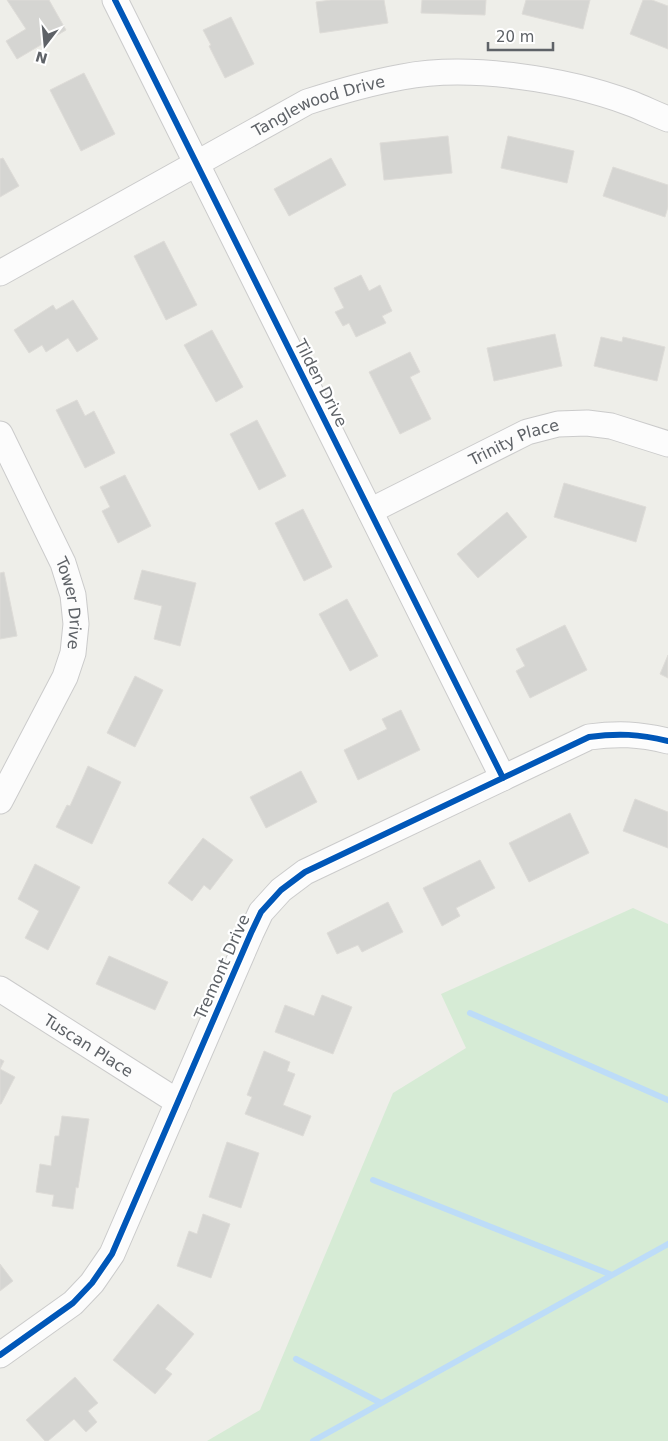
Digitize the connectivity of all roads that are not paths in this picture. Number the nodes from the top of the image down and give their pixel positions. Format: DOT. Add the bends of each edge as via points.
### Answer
graph roads {
  1 [pos="115,0"];
  2 [pos="668,119"];
  3 [pos="196,164"];
  4 [pos="0,273"];
  5 [pos="0,434"];
  6 [pos="668,444"];
  7 [pos="370,511"];
  8 [pos="668,741"];
  9 [pos="503,778"];
  10 [pos="0,801"];
  11 [pos="0,989"];
  12 [pos="178,1102"];
  13 [pos="0,1355"];
  1 -- 3 [label="street, Tilden Drive"];
  2 -- 3 [label="street, Tanglewood Drive" via="628,102 571,86 513,76 445,72 403,76 306,102"];
  3 -- 4 [label="street, Tanglewood Drive"];
  3 -- 7 [label="street, Tilden Drive"];
  5 -- 10 [label="street, Tower Drive" via="63,563 73,595 76,624 65,677"];
  6 -- 7 [label="street, Trinity Place" via="611,426 558,424 527,432"];
  7 -- 9 [label="street, Tilden Drive"];
  8 -- 9 [label="street, Tremont Drive" via="645,735 589,737"];
  9 -- 12 [label="street, Tremont Drive" via="305,872 281,890 261,912"];
  11 -- 12 [label="street, Tuscan Place"];
  12 -- 13 [label="street, Tremont Drive" via="112,1254 92,1283 59,1314"];
}
